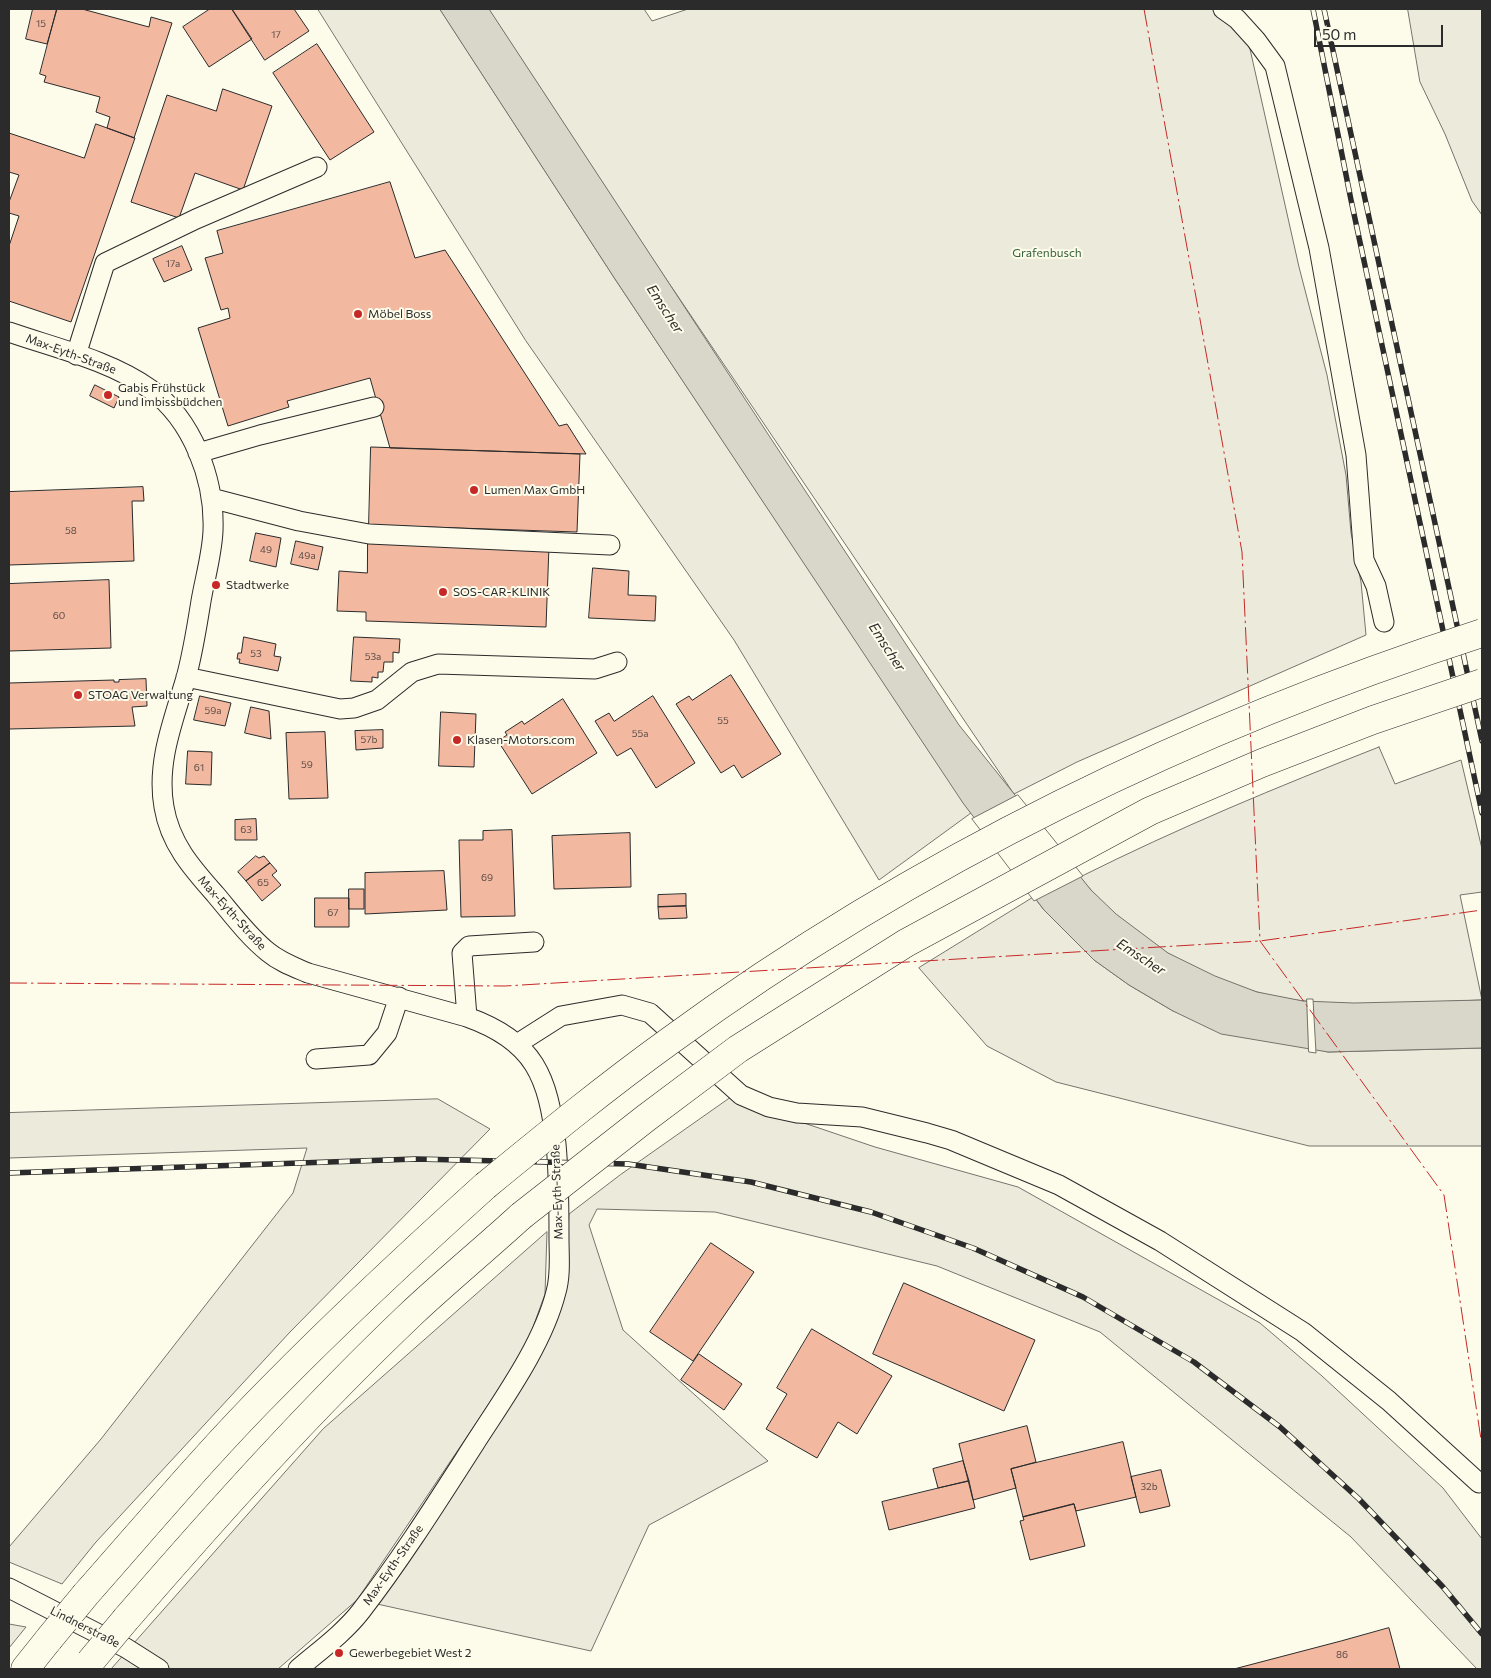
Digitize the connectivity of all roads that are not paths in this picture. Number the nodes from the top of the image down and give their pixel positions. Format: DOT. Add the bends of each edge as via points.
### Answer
graph roads {
  1 [pos="1223,9"];
  2 [pos="317,168"];
  3 [pos="9,332"];
  4 [pos="76,355"];
  5 [pos="374,407"];
  6 [pos="198,453"];
  7 [pos="211,498"];
  8 [pos="610,545"];
  9 [pos="1384,622"];
  10 [pos="1482,633"];
  11 [pos="617,662"];
  12 [pos="186,677"];
  13 [pos="1482,683"];
  14 [pos="534,942"];
  15 [pos="399,997"];
  16 [pos="467,1017"];
  17 [pos="518,1044"];
  18 [pos="316,1059"];
  19 [pos="1479,1483"];
  20 [pos="9,1588"];
  21 [pos="87,1666"];
  22 [pos="25,1669"];
  23 [pos="159,1669"];
  24 [pos="298,1669"];
  1 -- 9 [label="street" via="1237,19 1275,66 1319,248 1356,455 1364,560 1376,586"];
  2 -- 4 [label="street" via="196,219 105,263"];
  3 -- 4 [label="street, Max-Eyth-Straße"];
  4 -- 6 [label="street, Max-Eyth-Straße" via="125,374 151,390 179,419"];
  5 -- 6 [label="street"];
  6 -- 7 [label="street, Max-Eyth-Straße"];
  7 -- 8 [label="street" via="290,519 369,534"];
  7 -- 12 [label="street, Max-Eyth-Straße" via="213,533"];
  10 -- 22 [label="highway, bridge" via="1240,722 1126,772 994,839 885,900 772,970 672,1039 485,1186 377,1284 272,1387 86,1594"];
  11 -- 12 [label="street" via="595,669 438,664 412,672 377,700 340,709"];
  12 -- 15 [label="street, Max-Eyth-Straße" via="163,762 162,790 172,835 184,859 268,952 305,981"];
  13 -- 21 [label="highway, bridge" via="1373,720 1150,811 915,938 738,1049 521,1216 411,1314 308,1417 211,1521"];
  14 -- 16 [label="street" via="470,946 462,953"];
  15 -- 16 [label="street, Max-Eyth-Straße"];
  15 -- 18 [label="street" via="387,1033 369,1055"];
  16 -- 17 [label="street, Max-Eyth-Straße" via="488,1024"];
  17 -- 19 [label="street" via="561,1016 622,1005 650,1014 741,1095 769,1107 797,1113 862,1117 927,1133 1059,1185 1160,1241 1303,1332 1389,1401"];
  17 -- 24 [label="street, Max-Eyth-Straße" via="540,1072 552,1108 559,1176 556,1295 525,1366 446,1488 360,1612"];
  20 -- 23 [label="street, Lindnerstraße" via="126,1648"];
}
